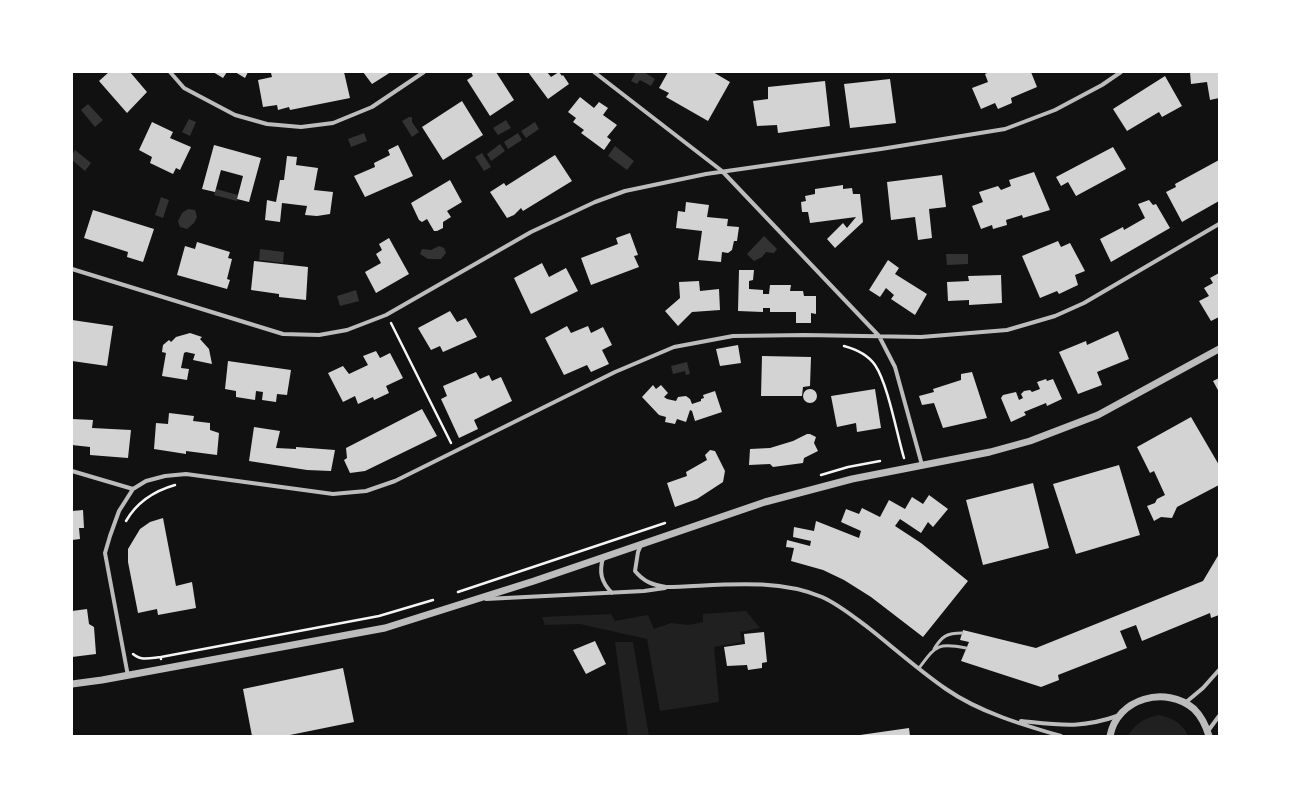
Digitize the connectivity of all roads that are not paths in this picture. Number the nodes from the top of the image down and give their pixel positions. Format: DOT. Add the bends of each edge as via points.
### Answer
graph roads {
  1 [pos="170,72"];
  2 [pos="424,72"];
  3 [pos="594,72"];
  4 [pos="1121,72"];
  5 [pos="722,171"];
  6 [pos="1219,224"];
  7 [pos="72,269"];
  8 [pos="879,336"];
  9 [pos="1219,349"];
  10 [pos="922,465"];
  11 [pos="72,471"];
  12 [pos="133,489"];
  13 [pos="641,545"];
  14 [pos="603,558"];
  15 [pos="666,588"];
  16 [pos="612,592"];
  17 [pos="480,599"];
  18 [pos="962,633"];
  19 [pos="966,648"];
  20 [pos="934,649"];
  21 [pos="919,668"];
  22 [pos="1219,670"];
  23 [pos="128,676"];
  24 [pos="72,684"];
  25 [pos="1185,703"];
  26 [pos="1120,714"];
  27 [pos="1219,716"];
  28 [pos="1012,720"];
  29 [pos="1208,734"];
  30 [pos="1061,736"];
  31 [pos="1110,736"];
  1 -- 2 [label="street" via="184,88 235,115 267,124 301,127 333,123 372,107"];
  3 -- 5 [label="street"];
  4 -- 5 [label="street" via="1055,110 1004,129"];
  5 -- 7 [label="street" via="625,191 595,202 531,232 386,315 340,331 318,335 283,334"];
  5 -- 8 [label="street"];
  6 -- 8 [label="street" via="1084,303 1055,316 1007,330 974,334"];
  8 -- 10 [label="street" via="895,367"];
  8 -- 12 [label="street" via="733,336 674,347 615,372 395,481 366,491 333,494 186,474 146,481"];
  9 -- 10 [label="street" via="1098,415 1067,428 990,452"];
  10 -- 13 [label="street" via="852,479 765,502"];
  11 -- 12 [label="street"];
  12 -- 23 [label="street" via="119,511 105,554"];
  13 -- 14 [label="street"];
  13 -- 15 [label="street" via="636,570 647,582"];
  14 -- 16 [label="street" via="600,571 602,580"];
  14 -- 17 [label="street"];
  15 -- 16 [label="street" via="644,592"];
  15 -- 21 [label="street" via="772,584 794,589 822,598 845,610"];
  16 -- 17 [label="street"];
  17 -- 23 [label="street" via="385,628"];
  18 -- 20 [label="lane" via="948,633 940,639"];
  19 -- 20 [label="lane" via="948,644"];
  20 -- 21 [label="lane"];
  21 -- 28 [label="street" via="947,690"];
  22 -- 25 [label="street"];
  23 -- 24 [label="street"];
  25 -- 26 [label="street" via="1167,697 1149,697 1133,703"];
  25 -- 29 [label="street" via="1201,718"];
  26 -- 28 [label="street" via="1101,722 1070,726"];
  26 -- 31 [label="street"];
  27 -- 29 [label="street"];
  28 -- 30 [label="street"];
}
